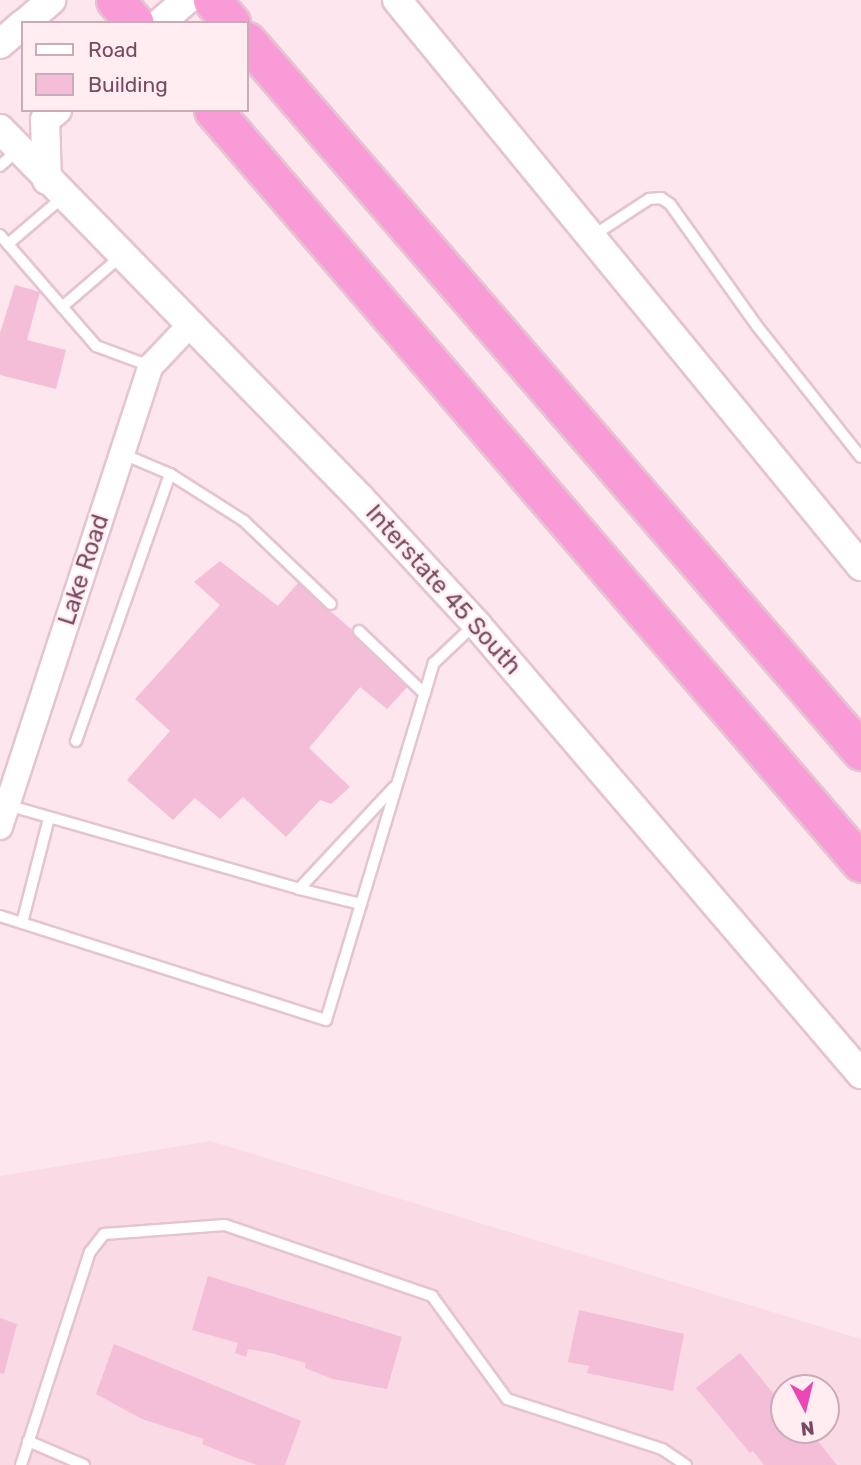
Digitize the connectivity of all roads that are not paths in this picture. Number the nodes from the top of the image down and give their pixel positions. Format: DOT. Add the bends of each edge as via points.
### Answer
graph roads {
  1 [pos="51,0"];
  2 [pos="115,0"];
  3 [pos="186,0"];
  4 [pos="212,0"];
  5 [pos="397,0"];
  6 [pos="27,21"];
  7 [pos="133,21"];
  8 [pos="162,21"];
  9 [pos="229,21"];
  10 [pos="21,26"];
  11 [pos="248,42"];
  12 [pos="0,44"];
  13 [pos="215,112"];
  14 [pos="51,115"];
  15 [pos="0,129"];
  16 [pos="10,158"];
  17 [pos="55,188"];
  18 [pos="0,236"];
  19 [pos="591,237"];
  20 [pos="8,244"];
  21 [pos="423,246"];
  22 [pos="121,256"];
  23 [pos="62,307"];
  24 [pos="190,327"];
  25 [pos="151,366"];
  26 [pos="122,453"];
  27 [pos="861,457"];
  28 [pos="170,474"];
  29 [pos="861,566"];
  30 [pos="331,604"];
  31 [pos="475,623"];
  32 [pos="359,631"];
  33 [pos="425,694"];
  34 [pos="861,722"];
  35 [pos="76,741"];
  36 [pos="861,751"];
  37 [pos="397,784"];
  38 [pos="4,816"];
  39 [pos="49,818"];
  40 [pos="861,863"];
  41 [pos="299,889"];
  42 [pos="361,904"];
  43 [pos="0,916"];
  44 [pos="22,923"];
  45 [pos="861,1073"];
  46 [pos="28,1441"];
  47 [pos="21,1465"];
  48 [pos="84,1465"];
  49 [pos="686,1465"];
  1 -- 6 [label="main road"];
  2 -- 7 [label="highway"];
  3 -- 8 [label="main road"];
  4 -- 9 [label="highway"];
  5 -- 19 [label="main road"];
  10 -- 12 [label="main road"];
  11 -- 21 [label="highway"];
  13 -- 40 [label="highway"];
  14 -- 17 [label="main road"];
  15 -- 16 [label="main road, Interstate 45 South"];
  16 -- 17 [label="main road, Interstate 45 South"];
  17 -- 20 [label="lane"];
  17 -- 22 [label="main road, Interstate 45 South"];
  18 -- 20 [label="lane"];
  19 -- 27 [label="lane" via="649,200 661,198 670,204 757,326"];
  19 -- 29 [label="main road"];
  20 -- 23 [label="lane"];
  21 -- 34 [label="highway" via="605,435 804,666"];
  21 -- 36 [label="highway"];
  22 -- 23 [label="lane"];
  22 -- 24 [label="main road, Interstate 45 South"];
  23 -- 25 [label="lane" via="96,346"];
  24 -- 25 [label="street, Lake Road"];
  24 -- 31 [label="main road, Interstate 45 South" via="360,498"];
  25 -- 26 [label="street, Lake Road"];
  26 -- 28 [label="lane"];
  26 -- 38 [label="street, Lake Road"];
  28 -- 30 [label="lane" via="244,521"];
  28 -- 35 [label="lane"];
  31 -- 33 [label="lane" via="434,663"];
  31 -- 45 [label="main road, Interstate 45 South"];
  32 -- 33 [label="lane"];
  33 -- 37 [label="lane"];
  37 -- 41 [label="lane"];
  37 -- 42 [label="lane"];
  38 -- 39 [label="lane"];
  39 -- 41 [label="lane"];
  39 -- 44 [label="lane"];
  41 -- 42 [label="lane"];
  42 -- 44 [label="lane" via="326,1020"];
  43 -- 44 [label="lane"];
  46 -- 47 [label="lane"];
  46 -- 48 [label="lane"];
  46 -- 49 [label="lane" via="90,1252 104,1234 225,1225 432,1296 507,1399 662,1449"];
}
